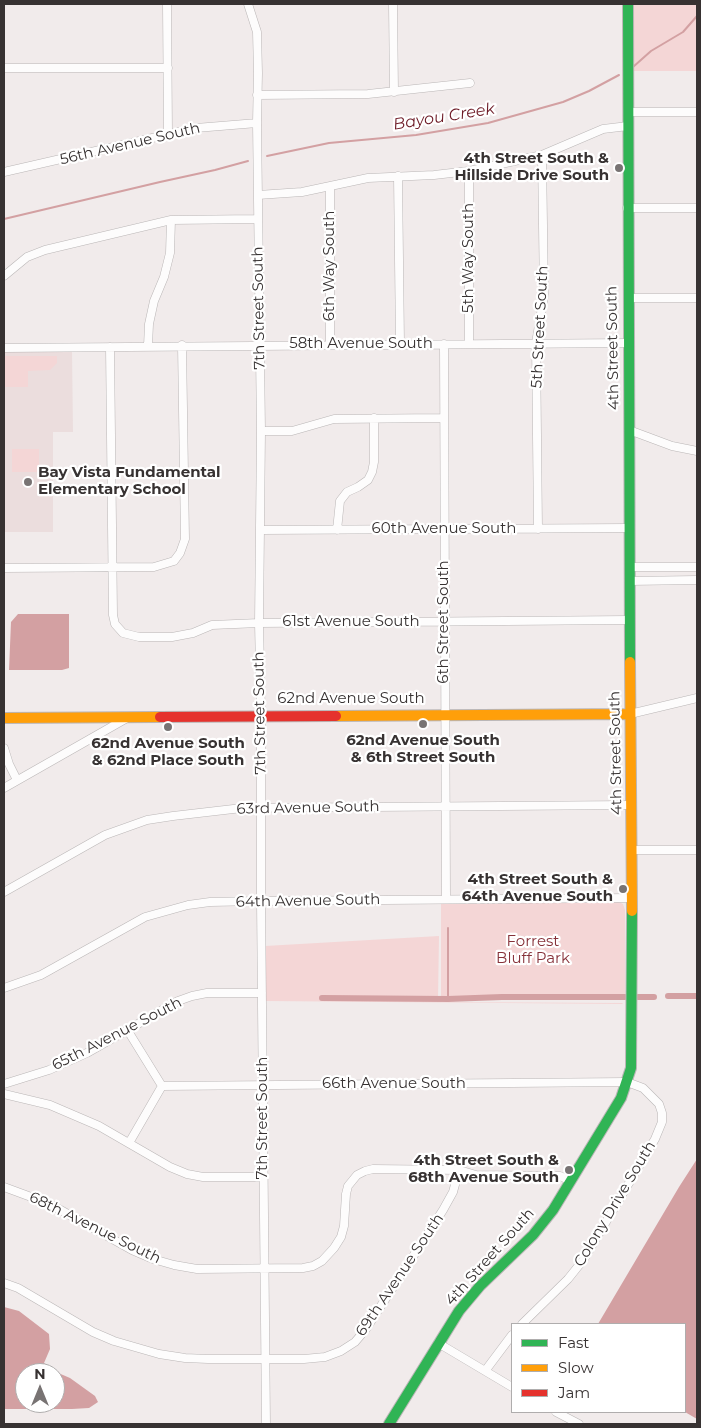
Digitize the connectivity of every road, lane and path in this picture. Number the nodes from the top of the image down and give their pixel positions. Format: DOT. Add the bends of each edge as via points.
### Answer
graph roads {
  1 [pos="167,4"];
  2 [pos="248,4"];
  3 [pos="393,4"];
  4 [pos="628,4"];
  5 [pos="4,68"];
  6 [pos="168,68"];
  7 [pos="470,83"];
  8 [pos="394,92"];
  9 [pos="257,95"];
  10 [pos="628,112"];
  11 [pos="697,112"];
  12 [pos="257,123"];
  13 [pos="628,126"];
  14 [pos="168,134"];
  15 [pos="542,155"];
  16 [pos="4,172"];
  17 [pos="469,172"];
  18 [pos="398,176"];
  19 [pos="330,187"];
  20 [pos="258,195"];
  21 [pos="627,208"];
  22 [pos="697,208"];
  23 [pos="258,219"];
  24 [pos="171,220"];
  25 [pos="4,276"];
  26 [pos="628,298"];
  27 [pos="695,298"];
  28 [pos="697,306"];
  29 [pos="536,343"];
  30 [pos="628,343"];
  31 [pos="260,344"];
  32 [pos="330,344"];
  33 [pos="400,344"];
  34 [pos="444,344"];
  35 [pos="469,344"];
  36 [pos="148,346"];
  37 [pos="182,346"];
  38 [pos="110,347"];
  39 [pos="4,348"];
  40 [pos="374,418"];
  41 [pos="444,418"];
  42 [pos="629,430"];
  43 [pos="261,431"];
  44 [pos="697,451"];
  45 [pos="629,528"];
  46 [pos="444,529"];
  47 [pos="538,529"];
  48 [pos="260,530"];
  49 [pos="337,530"];
  50 [pos="112,567"];
  51 [pos="629,567"];
  52 [pos="697,567"];
  53 [pos="4,568"];
  54 [pos="697,580"];
  55 [pos="629,581"];
  56 [pos="629,620"];
  57 [pos="444,621"];
  58 [pos="259,622"];
  59 [pos="697,698"];
  60 [pos="445,714"];
  61 [pos="630,714"];
  62 [pos="261,715"];
  63 [pos="129,716"];
  64 [pos="4,718"];
  65 [pos="4,748"];
  66 [pos="17,780"];
  67 [pos="4,788"];
  68 [pos="631,805"];
  69 [pos="446,806"];
  70 [pos="261,808"];
  71 [pos="632,850"];
  72 [pos="697,850"];
  73 [pos="4,892"];
  74 [pos="632,898"];
  75 [pos="446,899"];
  76 [pos="261,901"];
  77 [pos="4,988"];
  78 [pos="262,993"];
  79 [pos="128,1030"];
  80 [pos="627,1082"];
  81 [pos="4,1084"];
  82 [pos="263,1085"];
  83 [pos="162,1086"];
  84 [pos="4,1094"];
  85 [pos="128,1143"];
  86 [pos="459,1170"];
  87 [pos="263,1177"];
  88 [pos="571,1181"];
  89 [pos="4,1187"];
  90 [pos="264,1269"];
  91 [pos="4,1283"];
  92 [pos="523,1323"];
  93 [pos="511,1336"];
  94 [pos="438,1343"];
  95 [pos="266,1359"];
  96 [pos="485,1372"];
  97 [pos="511,1386"];
  98 [pos="558,1413"];
  99 [pos="266,1424"];
  100 [pos="389,1424"];
  101 [pos="578,1424"];
  1 -- 6 [label="street"];
  2 -- 9 [label="street, 7th Street South" via="257,32"];
  3 -- 8 [label="street"];
  4 -- 10 [label="street, 4th Street South"];
  5 -- 6 [label="street"];
  6 -- 14 [label="street"];
  7 -- 8 [label="street"];
  8 -- 9 [label="street"];
  9 -- 12 [label="street, 7th Street South"];
  10 -- 11 [label="street"];
  10 -- 13 [label="street, 4th Street South"];
  12 -- 14 [label="street, 56th Avenue South" via="196,128"];
  12 -- 20 [label="street, 7th Street South"];
  13 -- 15 [label="street" via="603,128"];
  13 -- 21 [label="street, 4th Street South"];
  14 -- 16 [label="street, 56th Avenue South"];
  15 -- 17 [label="street"];
  15 -- 29 [label="street, 5th Street South" via="544,296"];
  17 -- 18 [label="street"];
  17 -- 35 [label="street, 5th Way South"];
  18 -- 19 [label="street" via="368,178"];
  18 -- 33 [label="street"];
  19 -- 20 [label="street"];
  19 -- 32 [label="street, 6th Way South"];
  20 -- 23 [label="street, 7th Street South"];
  21 -- 22 [label="street"];
  21 -- 26 [label="street, 4th Street South"];
  23 -- 24 [label="street"];
  23 -- 31 [label="street, 7th Street South"];
  24 -- 25 [label="street" via="45,250 27,257"];
  24 -- 36 [label="street" via="170,254 154,301"];
  26 -- 27 [label="street"];
  26 -- 30 [label="street, 4th Street South"];
  27 -- 28 [label="street"];
  29 -- 30 [label="street, 58th Avenue South"];
  29 -- 35 [label="street, 58th Avenue South"];
  29 -- 47 [label="street, 5th Street South"];
  30 -- 42 [label="street, 4th Street South"];
  31 -- 32 [label="street, 58th Avenue South"];
  31 -- 37 [label="street, 58th Avenue South"];
  31 -- 43 [label="street, 7th Street South"];
  32 -- 33 [label="street, 58th Avenue South"];
  33 -- 34 [label="street, 58th Avenue South"];
  34 -- 35 [label="street, 58th Avenue South"];
  34 -- 41 [label="street, 6th Street South"];
  36 -- 37 [label="street, 58th Avenue South"];
  36 -- 38 [label="street, 58th Avenue South"];
  37 -- 50 [label="street" via="185,539 174,561 165,565"];
  38 -- 39 [label="street, 58th Avenue South"];
  38 -- 50 [label="street, 61st Avenue South"];
  40 -- 41 [label="street"];
  40 -- 43 [label="street" via="334,419 292,431"];
  40 -- 49 [label="street" via="372,472 368,480 347,492 340,501"];
  41 -- 46 [label="street, 6th Street South"];
  42 -- 44 [label="street" via="672,446"];
  42 -- 45 [label="street, 4th Street South"];
  43 -- 48 [label="street, 7th Street South"];
  45 -- 47 [label="street, 60th Avenue South"];
  45 -- 51 [label="street, 4th Street South"];
  46 -- 47 [label="street, 60th Avenue South"];
  46 -- 49 [label="street, 60th Avenue South"];
  46 -- 57 [label="street, 6th Street South"];
  48 -- 49 [label="street, 60th Avenue South"];
  48 -- 58 [label="street, 7th Street South"];
  50 -- 53 [label="street"];
  50 -- 58 [label="street, 61st Avenue South" via="115,624 130,636 165,637 193,633 212,625"];
  51 -- 52 [label="street"];
  51 -- 55 [label="street, 4th Street South"];
  54 -- 55 [label="street"];
  55 -- 56 [label="street, 4th Street South"];
  56 -- 57 [label="street, 61st Avenue South"];
  56 -- 61 [label="street, 4th Street South"];
  57 -- 58 [label="street, 61st Avenue South"];
  57 -- 60 [label="street, 6th Street South"];
  58 -- 62 [label="street, 7th Street South"];
  59 -- 61 [label="street, 62nd Avenue South"];
  60 -- 61 [label="street, 62nd Avenue South"];
  60 -- 62 [label="street, 62nd Avenue South"];
  60 -- 69 [label="street, 6th Street South"];
  61 -- 68 [label="street, 4th Street South"];
  62 -- 63 [label="street, 62nd Avenue South"];
  62 -- 70 [label="street, 7th Street South"];
  63 -- 64 [label="street, 62nd Avenue South"];
  63 -- 66 [label="street"];
  65 -- 66 [label="street"];
  66 -- 67 [label="street"];
  68 -- 69 [label="street, 63rd Avenue South"];
  68 -- 71 [label="street, 4th Street South"];
  69 -- 70 [label="street, 63rd Avenue South"];
  69 -- 75 [label="street, 6th Street South"];
  70 -- 73 [label="street, 63rd Avenue South" via="172,816 122,828"];
  70 -- 76 [label="street, 7th Street South"];
  71 -- 72 [label="street"];
  71 -- 74 [label="street, 4th Street South"];
  74 -- 75 [label="street, 64th Avenue South"];
  74 -- 80 [label="street, 4th Street South" via="631,1060"];
  75 -- 76 [label="street, 64th Avenue South"];
  76 -- 77 [label="street, 64th Avenue South" via="210,902 152,915 41,975"];
  76 -- 78 [label="street, 7th Street South"];
  78 -- 79 [label="street, 65th Avenue South" via="192,996"];
  78 -- 82 [label="street, 7th Street South"];
  79 -- 81 [label="street, 65th Avenue South" via="49,1070"];
  79 -- 83 [label="street"];
  80 -- 82 [label="street, 66th Avenue South"];
  80 -- 88 [label="street, 4th Street South" via="621,1098"];
  80 -- 92 [label="street, Colony Drive South" via="643,1088 658,1104 662,1122 655,1139 584,1259"];
  82 -- 83 [label="street, 66th Avenue South"];
  82 -- 87 [label="street, 7th Street South"];
  83 -- 85 [label="street"];
  84 -- 85 [label="street" via="50,1105 99,1126"];
  85 -- 87 [label="street" via="187,1174"];
  86 -- 88 [label="street, 68th Avenue South" via="476,1175 560,1176"];
  86 -- 90 [label="street, 68th Avenue South" via="365,1171 357,1175 348,1186 341,1237 328,1256 313,1266"];
  86 -- 95 [label="street, 69th Avenue South" via="453,1192 443,1210 355,1342 325,1357"];
  87 -- 90 [label="street, 7th Street South"];
  88 -- 94 [label="street, 4th Street South" via="533,1235 480,1286"];
  89 -- 90 [label="street, 68th Avenue South" via="50,1204 153,1259 197,1269"];
  90 -- 95 [label="street, 7th Street South"];
  91 -- 95 [label="street, 69th Avenue South" via="93,1332 136,1348 185,1358"];
  93 -- 96 [label="street"];
  94 -- 96 [label="street"];
  94 -- 100 [label="street, 4th Street South"];
  95 -- 99 [label="street, 7th Street South"];
  96 -- 97 [label="street"];
  98 -- 101 [label="street"];
}
